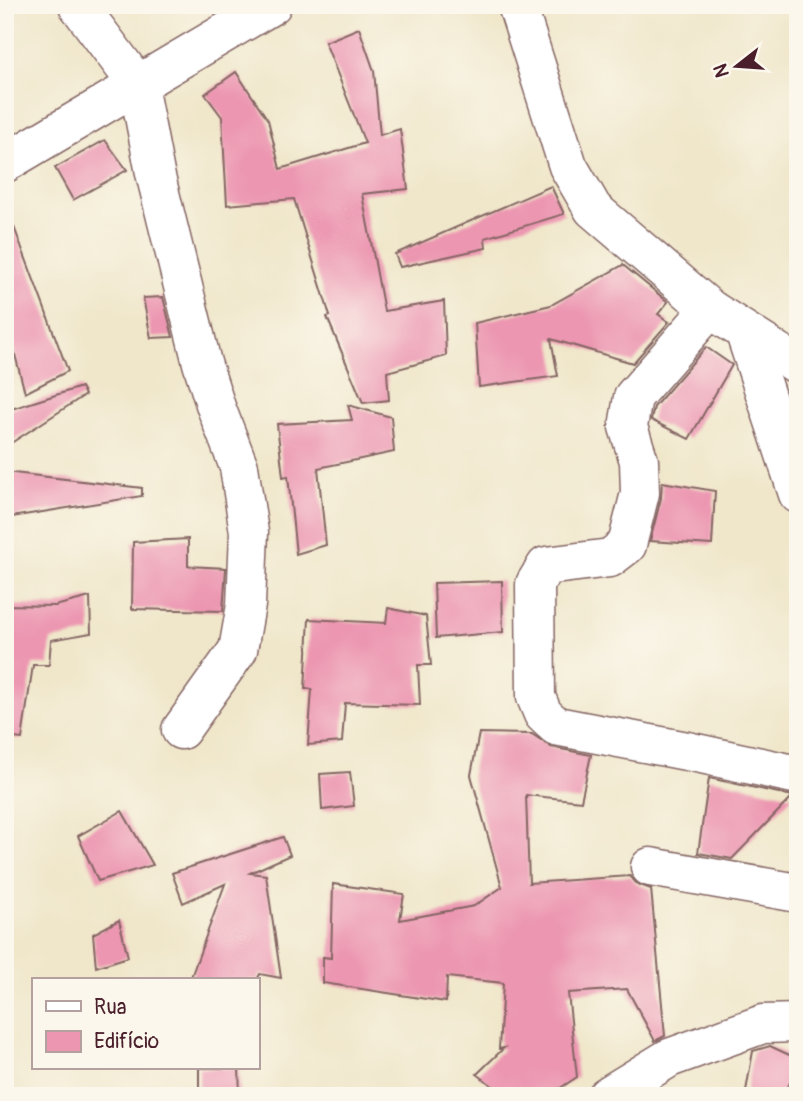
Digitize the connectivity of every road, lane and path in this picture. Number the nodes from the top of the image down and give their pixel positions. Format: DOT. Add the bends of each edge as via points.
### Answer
graph roads {
  1 [pos="78,5"];
  2 [pos="272,5"];
  3 [pos="517,5"];
  4 [pos="138,85"];
  5 [pos="5,163"];
  6 [pos="710,309"];
  7 [pos="745,333"];
  8 [pos="798,365"];
  9 [pos="798,494"];
  10 [pos="181,730"];
  11 [pos="798,775"];
  12 [pos="650,867"];
  13 [pos="798,893"];
  14 [pos="798,1023"];
  15 [pos="607,1096"];
  1 -- 4 [label="street"];
  2 -- 4 [label="street"];
  3 -- 6 [label="street" via="568,166 593,209"];
  4 -- 5 [label="street"];
  4 -- 10 [label="street" via="202,363 239,467 249,532 246,605 238,650"];
  6 -- 7 [label="street"];
  6 -- 11 [label="street" via="633,397 628,427 639,461 640,493 627,545 610,558 546,566 535,584 536,697 543,714 556,726"];
  7 -- 8 [label="street"];
  7 -- 9 [label="street"];
  12 -- 13 [label="street"];
  14 -- 15 [label="street" via="763,1024 668,1058"];
}
